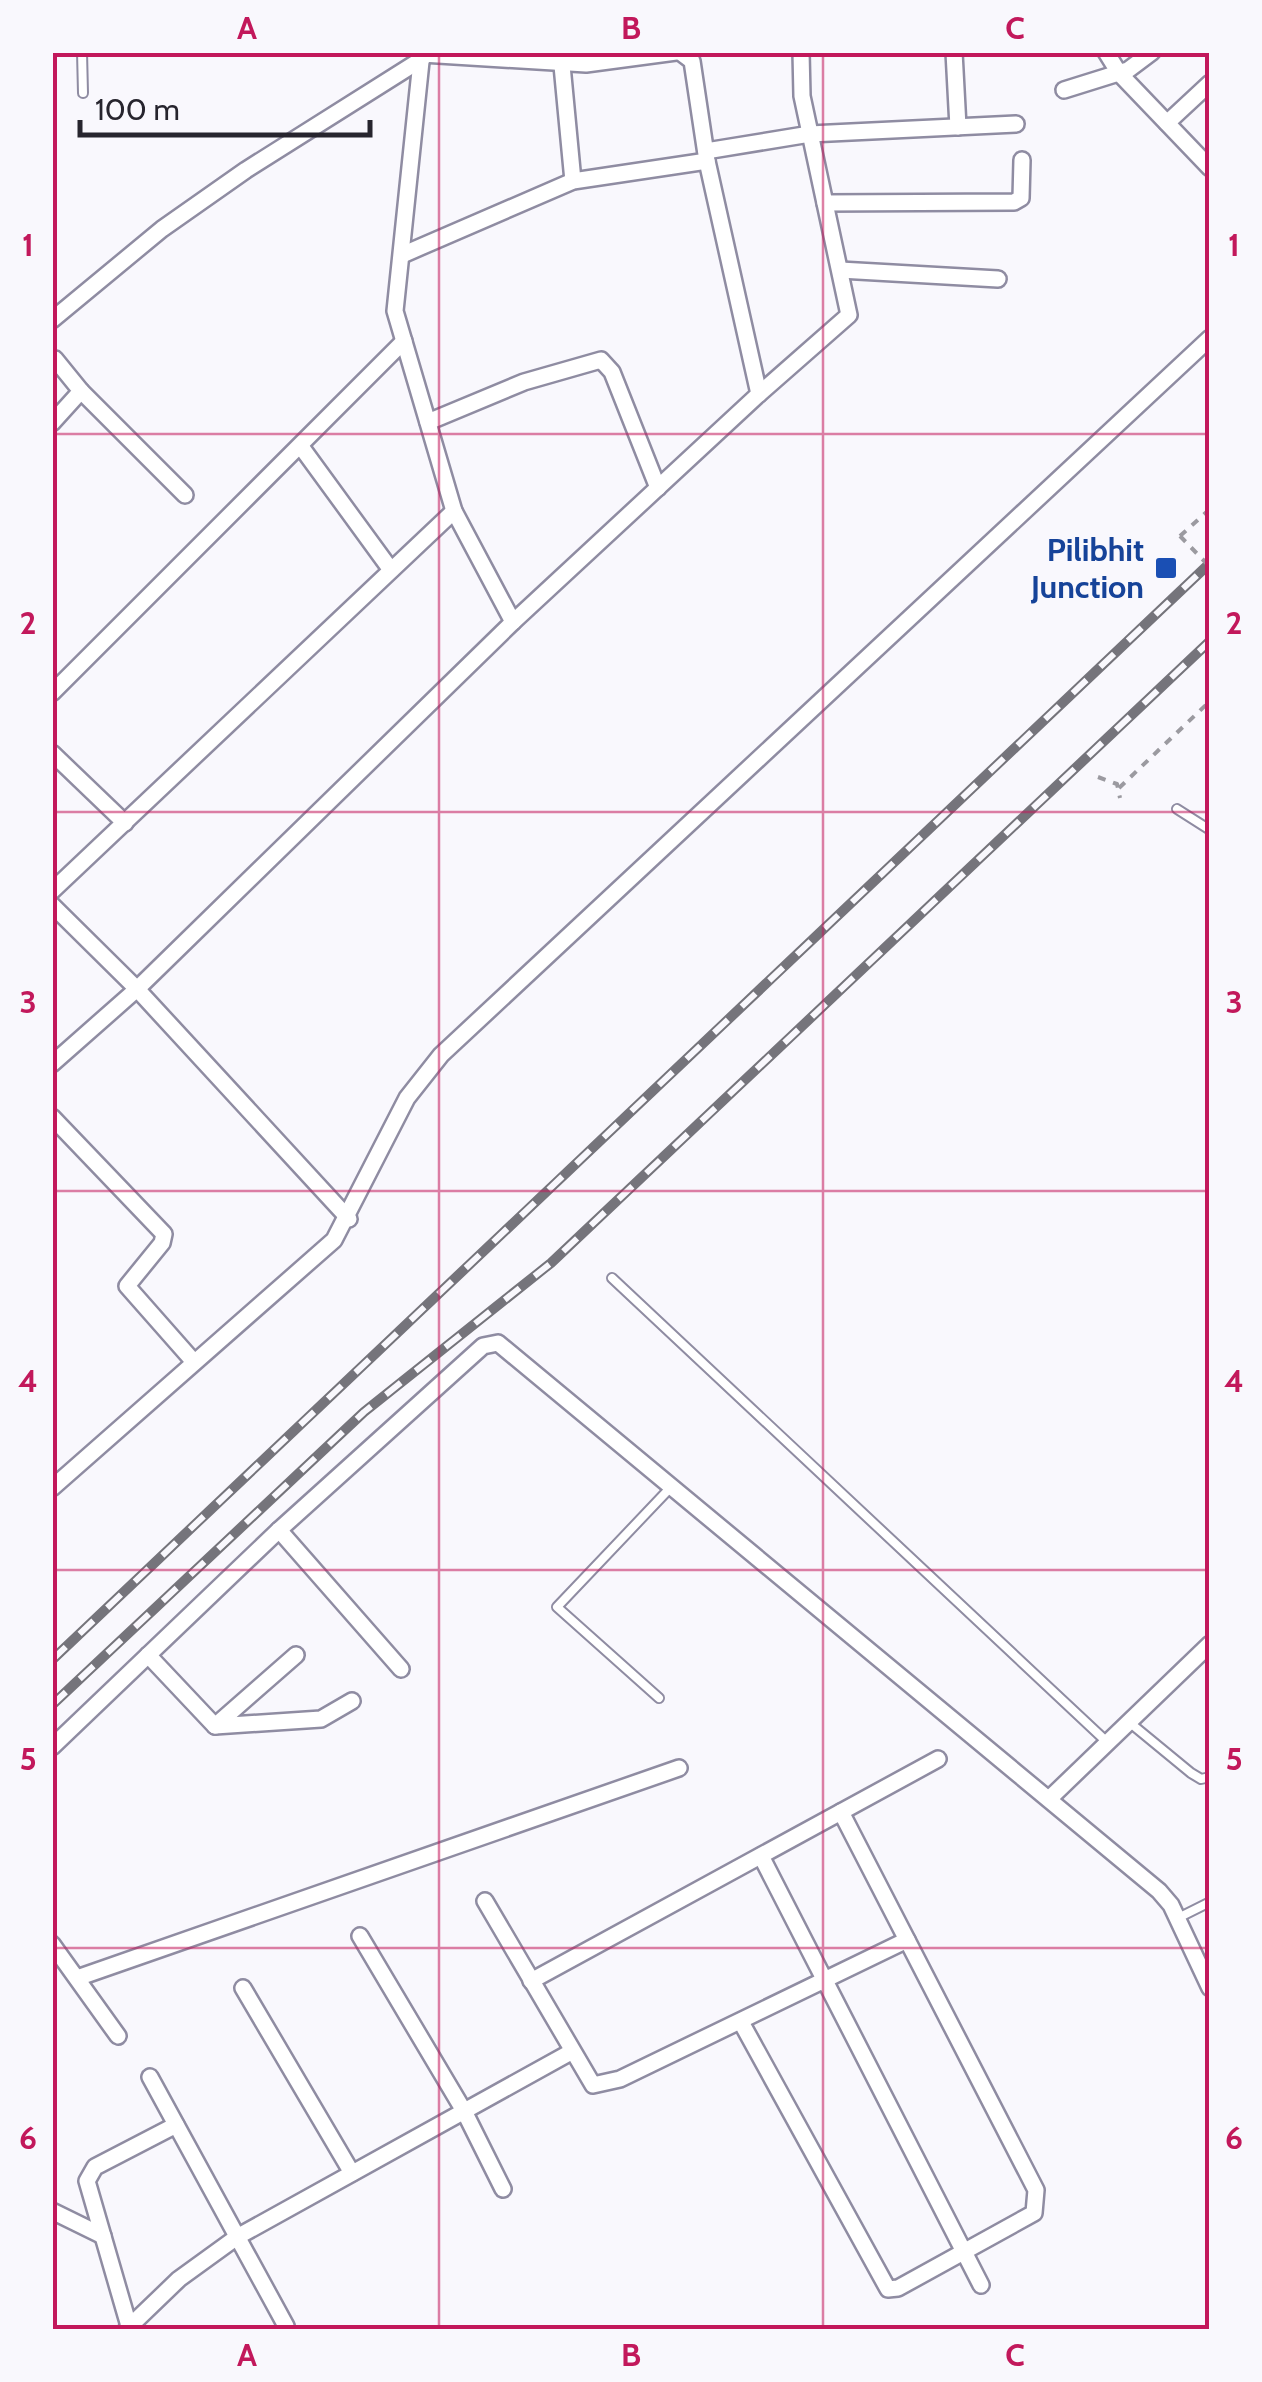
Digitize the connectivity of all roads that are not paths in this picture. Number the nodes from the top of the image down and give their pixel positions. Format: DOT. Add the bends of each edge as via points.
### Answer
graph roads {
  1 [pos="82,52"];
  2 [pos="678,52"];
  3 [pos="802,52"];
  4 [pos="954,52"];
  5 [pos="1106,52"];
  6 [pos="1152,52"];
  7 [pos="422,55"];
  8 [pos="562,57"];
  9 [pos="1119,73"];
  10 [pos="1210,82"];
  11 [pos="1064,90"];
  12 [pos="83,92"];
  13 [pos="1167,123"];
  14 [pos="1016,124"];
  15 [pos="958,127"];
  16 [pos="810,134"];
  17 [pos="706,156"];
  18 [pos="1022,160"];
  19 [pos="1210,168"];
  20 [pos="573,181"];
  21 [pos="825,204"];
  22 [pos="402,255"];
  23 [pos="840,270"];
  24 [pos="998,279"];
  25 [pos="52,320"];
  26 [pos="1210,338"];
  27 [pos="404,342"];
  28 [pos="53,359"];
  29 [pos="81,390"];
  30 [pos="760,394"];
  31 [pos="428,422"];
  32 [pos="52,423"];
  33 [pos="302,448"];
  34 [pos="658,488"];
  35 [pos="185,494"];
  36 [pos="454,511"];
  37 [pos="392,570"];
  38 [pos="513,622"];
  39 [pos="52,693"];
  40 [pos="52,753"];
  41 [pos="1177,809"];
  42 [pos="125,823"];
  43 [pos="1210,830"];
  44 [pos="52,892"];
  45 [pos="52,905"];
  46 [pos="137,989"];
  47 [pos="52,1064"];
  48 [pos="52,1117"];
  49 [pos="349,1219"];
  50 [pos="612,1278"];
  51 [pos="194,1362"];
  52 [pos="672,1485"];
  53 [pos="52,1488"];
  54 [pos="279,1530"];
  55 [pos="1210,1644"];
  56 [pos="148,1655"];
  57 [pos="296,1655"];
  58 [pos="401,1668"];
  59 [pos="659,1698"];
  60 [pos="352,1701"];
  61 [pos="1129,1722"];
  62 [pos="214,1726"];
  63 [pos="1108,1742"];
  64 [pos="52,1747"];
  65 [pos="938,1759"];
  66 [pos="679,1768"];
  67 [pos="1210,1776"];
  68 [pos="1049,1799"];
  69 [pos="841,1812"];
  70 [pos="761,1856"];
  71 [pos="485,1900"];
  72 [pos="1210,1902"];
  73 [pos="1178,1918"];
  74 [pos="360,1936"];
  75 [pos="907,1940"];
  76 [pos="52,1944"];
  77 [pos="76,1978"];
  78 [pos="530,1981"];
  79 [pos="823,1982"];
  80 [pos="243,1988"];
  81 [pos="1210,1988"];
  82 [pos="741,2022"];
  83 [pos="118,2036"];
  84 [pos="570,2052"];
  85 [pos="150,2077"];
  86 [pos="464,2111"];
  87 [pos="176,2125"];
  88 [pos="352,2173"];
  89 [pos="502,2189"];
  90 [pos="52,2210"];
  91 [pos="102,2236"];
  92 [pos="237,2236"];
  93 [pos="963,2251"];
  94 [pos="981,2285"];
  95 [pos="286,2326"];
  96 [pos="127,2328"];
  1 -- 12 [label="lane"];
  2 -- 8 [label="street" via="595,64"];
  2 -- 17 [label="street" via="692,60"];
  3 -- 16 [label="street"];
  4 -- 15 [label="street"];
  5 -- 9 [label="street"];
  6 -- 9 [label="street"];
  7 -- 8 [label="street"];
  7 -- 22 [label="street"];
  7 -- 25 [label="street" via="176,219"];
  8 -- 20 [label="street"];
  9 -- 11 [label="street"];
  9 -- 13 [label="street"];
  10 -- 13 [label="street"];
  13 -- 19 [label="street"];
  14 -- 15 [label="street"];
  15 -- 16 [label="street"];
  16 -- 17 [label="street"];
  16 -- 21 [label="street"];
  17 -- 20 [label="street"];
  17 -- 30 [label="street"];
  18 -- 21 [label="street" via="1021,198 1014,202"];
  20 -- 22 [label="street"];
  21 -- 23 [label="street"];
  22 -- 27 [label="street" via="395,311"];
  23 -- 24 [label="street"];
  23 -- 30 [label="street" via="847,321"];
  26 -- 49 [label="street" via="440,1055 407,1098"];
  27 -- 31 [label="street"];
  27 -- 33 [label="street"];
  28 -- 29 [label="street"];
  29 -- 32 [label="street"];
  29 -- 35 [label="street"];
  30 -- 34 [label="street"];
  31 -- 34 [label="street" via="524,382 601,360 612,372"];
  31 -- 36 [label="street"];
  33 -- 37 [label="street"];
  33 -- 39 [label="street"];
  34 -- 38 [label="street"];
  36 -- 37 [label="street"];
  36 -- 38 [label="street"];
  37 -- 42 [label="street"];
  38 -- 46 [label="street"];
  40 -- 42 [label="street"];
  41 -- 43 [label="lane"];
  42 -- 44 [label="street"];
  45 -- 46 [label="street"];
  46 -- 47 [label="street"];
  46 -- 49 [label="street"];
  48 -- 51 [label="street" via="164,1234 126,1286"];
  49 -- 51 [label="street" via="322,1251"];
  50 -- 63 [label="lane"];
  51 -- 53 [label="street"];
  52 -- 54 [label="street" via="516,1355 490,1342"];
  52 -- 59 [label="lane" via="557,1607"];
  52 -- 68 [label="street"];
  54 -- 56 [label="street"];
  54 -- 58 [label="street"];
  55 -- 61 [label="street"];
  56 -- 62 [label="street"];
  56 -- 64 [label="street"];
  57 -- 62 [label="street"];
  60 -- 62 [label="street" via="321,1719"];
  61 -- 63 [label="street"];
  61 -- 67 [label="lane" via="1190,1773"];
  63 -- 68 [label="street"];
  65 -- 69 [label="street"];
  66 -- 77 [label="street"];
  68 -- 73 [label="street" via="1159,1891"];
  69 -- 70 [label="street"];
  69 -- 75 [label="street"];
  70 -- 78 [label="street"];
  70 -- 79 [label="street"];
  71 -- 78 [label="street"];
  72 -- 73 [label="lane"];
  73 -- 81 [label="street"];
  74 -- 86 [label="street"];
  75 -- 79 [label="street"];
  75 -- 93 [label="street" via="1038,2202 1034,2213"];
  76 -- 77 [label="street"];
  77 -- 83 [label="street"];
  78 -- 84 [label="street"];
  79 -- 82 [label="street"];
  79 -- 93 [label="street"];
  80 -- 88 [label="street"];
  82 -- 84 [label="street" via="604,2086 592,2085"];
  82 -- 93 [label="street" via="882,2284 898,2288"];
  84 -- 86 [label="street"];
  85 -- 87 [label="street"];
  86 -- 88 [label="street"];
  86 -- 89 [label="street"];
  87 -- 91 [label="street" via="88,2174"];
  87 -- 92 [label="street"];
  88 -- 92 [label="street"];
  90 -- 91 [label="street"];
  91 -- 96 [label="street"];
  92 -- 95 [label="street"];
  92 -- 96 [label="street"];
  93 -- 94 [label="street"];
}
